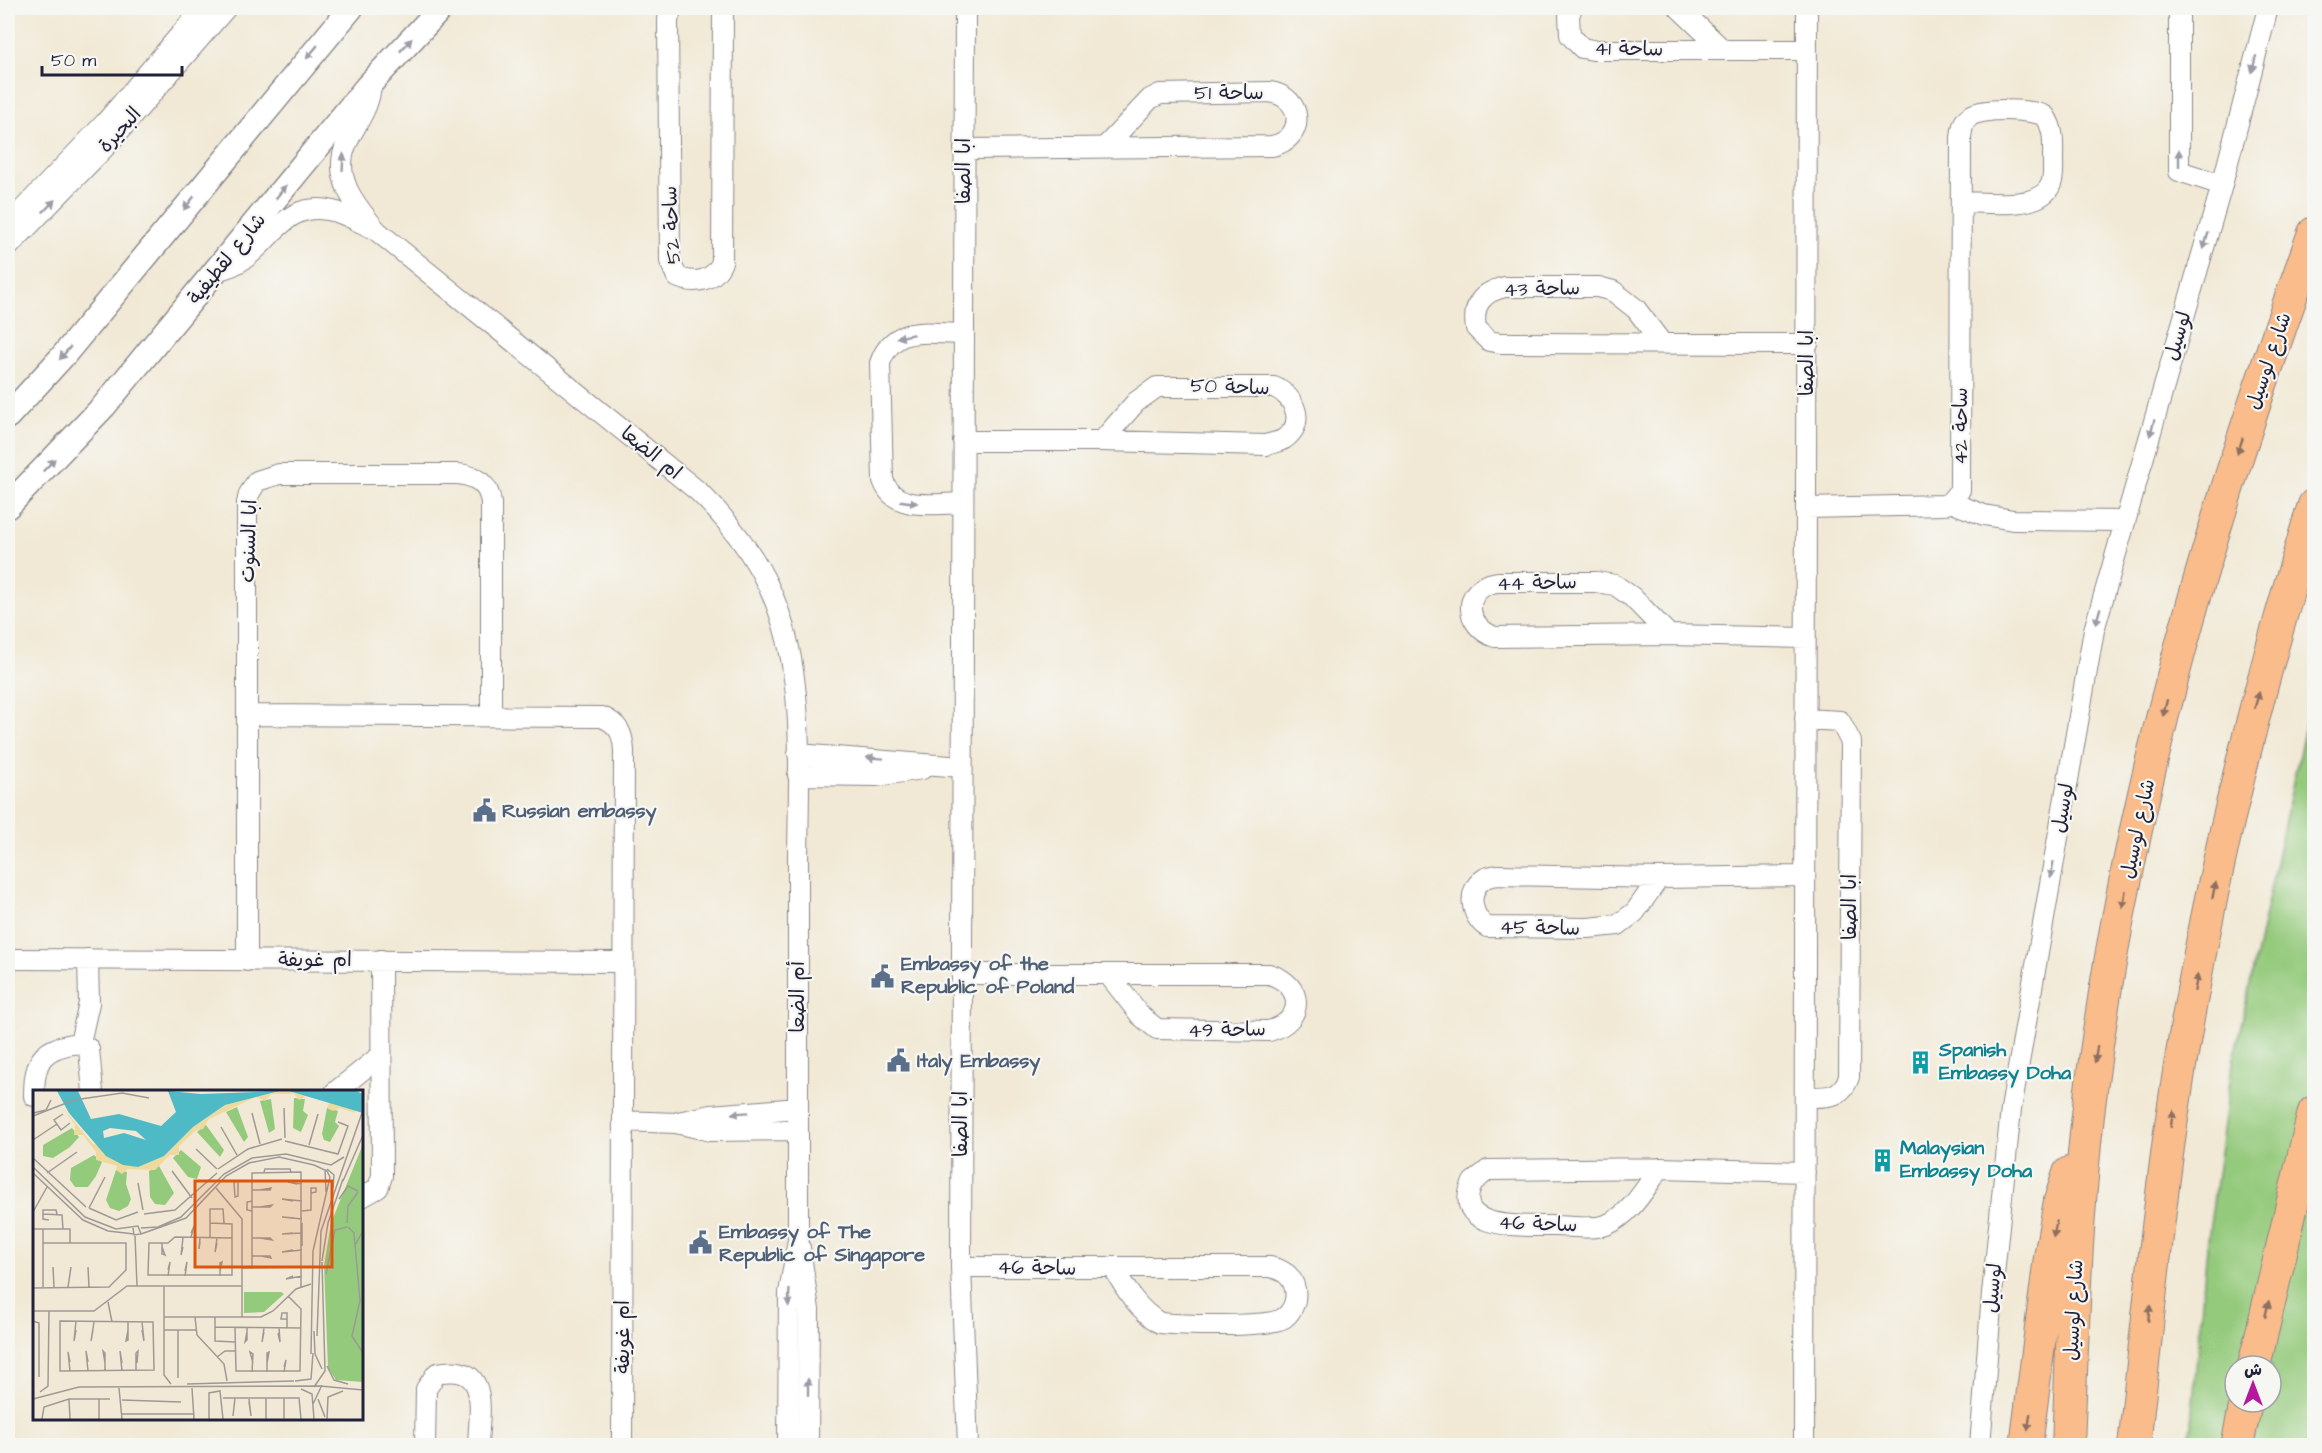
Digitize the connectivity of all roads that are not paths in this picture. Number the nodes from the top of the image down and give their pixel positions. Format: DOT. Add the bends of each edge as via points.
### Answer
graph roads {
  1 [pos="203,8"];
  2 [pos="226,8"];
  3 [pos="351,8"];
  4 [pos="441,8"];
  5 [pos="672,8"];
  6 [pos="723,8"];
  7 [pos="965,8"];
  8 [pos="1572,8"];
  9 [pos="1679,8"];
  10 [pos="1807,8"];
  11 [pos="2179,8"];
  12 [pos="2268,8"];
  13 [pos="190,38"];
  14 [pos="1722,49"];
  15 [pos="1806,50"];
  16 [pos="371,83"];
  17 [pos="1105,147"];
  18 [pos="964,148"];
  19 [pos="77,165"];
  20 [pos="2222,185"];
  21 [pos="1961,202"];
  22 [pos="8,225"];
  23 [pos="377,231"];
  24 [pos="2314,233"];
  25 [pos="8,247"];
  26 [pos="217,270"];
  27 [pos="963,334"];
  28 [pos="1661,342"];
  29 [pos="1808,344"];
  30 [pos="8,416"];
  31 [pos="963,441"];
  32 [pos="1102,441"];
  33 [pos="1950,502"];
  34 [pos="963,504"];
  35 [pos="8,506"];
  36 [pos="2314,506"];
  37 [pos="1806,508"];
  38 [pos="2125,521"];
  39 [pos="1669,635"];
  40 [pos="1806,638"];
  41 [pos="247,716"];
  42 [pos="491,716"];
  43 [pos="1805,719"];
  44 [pos="798,754"];
  45 [pos="933,767"];
  46 [pos="962,767"];
  47 [pos="798,775"];
  48 [pos="1805,876"];
  49 [pos="1659,878"];
  50 [pos="8,959"];
  51 [pos="88,959"];
  52 [pos="381,960"];
  53 [pos="247,961"];
  54 [pos="623,962"];
  55 [pos="962,974"];
  56 [pos="1108,974"];
  57 [pos="80,1042"];
  58 [pos="380,1056"];
  59 [pos="34,1090"];
  60 [pos="93,1090"];
  61 [pos="338,1090"];
  62 [pos="1805,1097"];
  63 [pos="798,1108"];
  64 [pos="2314,1112"];
  65 [pos="623,1121"];
  66 [pos="676,1123"];
  67 [pos="798,1130"];
  68 [pos="2086,1134"];
  69 [pos="1660,1168"];
  70 [pos="1805,1172"];
  71 [pos="363,1196"];
  72 [pos="798,1240"];
  73 [pos="961,1267"];
  74 [pos="1114,1269"];
  75 [pos="2257,1354"];
  76 [pos="2142,1371"];
  77 [pos="2244,1414"];
  78 [pos="425,1446"];
  79 [pos="478,1446"];
  80 [pos="622,1446"];
  81 [pos="788,1446"];
  82 [pos="808,1446"];
  83 [pos="968,1446"];
  84 [pos="1804,1446"];
  85 [pos="1980,1446"];
  86 [pos="2026,1446"];
  87 [pos="2068,1446"];
  88 [pos="2134,1446"];
  89 [pos="2152,1446"];
  90 [pos="2237,1446"];
  1 -- 13 [label="street, البحيرة"];
  2 -- 13 [label="street, البحيرة"];
  3 -- 30 [label="street, one-way" via="63,356"];
  16 -- 4 [label="street, شارع لقطيفية, one-way"];
  5 -- 6 [label="street, ساحة 52" via="668,20 670,261 677,277 694,281 713,275 722,262"];
  7 -- 18 [label="street, ابا الصفا"];
  8 -- 14 [label="street, ساحة 41" via="1570,35 1582,48"];
  9 -- 14 [label="street"];
  10 -- 15 [label="street, ابا الصفا"];
  20 -- 11 [label="street, one-way" via="2179,171"];
  12 -- 20 [label="street, لوسيل, one-way"];
  13 -- 19 [label="street, البحيرة"];
  14 -- 15 [label="street, ساحة 41"];
  15 -- 29 [label="street, ابا الصفا"];
  23 -- 16 [label="street, ام الضعا, one-way" via="352,201 343,171 347,143 367,109"];
  26 -- 16 [label="street, شارع لقطيفية, one-way"];
  17 -- 17 [label="street, ساحة 51" via="1150,99 1160,94 1270,92 1284,97 1295,112 1293,133 1285,142 1272,146"];
  17 -- 18 [label="street, ساحة 51"];
  18 -- 27 [label="street, ابا الصفا"];
  19 -- 22 [label="street, البحيرة"];
  25 -- 19 [label="street, البحيرة, one-way"];
  20 -- 38 [label="street, لوسيل, one-way"];
  21 -- 21 [label="street, ساحة 42" via="2030,202 2047,191 2053,172 2052,131 2045,116 1985,111 1968,117 1960,138"];
  21 -- 33 [label="street, ساحة 42" via="1961,482"];
  23 -- 26 [label="street, ام الضعا" via="339,213 311,210 283,221 238,265"];
  23 -- 44 [label="street, ام الضعا" via="699,492 738,533 770,588 784,628 793,673"];
  24 -- 68 [label="highway, شارع لوسيل, one-way" via="2234,465 2152,758 2115,941"];
  35 -- 26 [label="street, شارع لقطيفية, one-way" via="104,406"];
  27 -- 31 [label="street, ابا الصفا"];
  27 -- 34 [label="street, one-way" via="896,338 885,348 880,363 886,490 894,499 907,503"];
  28 -- 28 [label="street, ساحة 43" via="1623,296 1606,289 1505,288 1483,296 1476,305 1476,328 1489,341 1501,344"];
  28 -- 29 [label="street, ساحة 43"];
  29 -- 37 [label="street, ابا الصفا"];
  31 -- 32 [label="street, ساحة 50"];
  31 -- 34 [label="street, ابا الصفا"];
  32 -- 32 [label="street, ساحة 50" via="1136,402 1157,387 1274,387 1290,396 1297,416 1284,440 1266,445"];
  33 -- 37 [label="street" via="1934,506"];
  33 -- 38 [label="street" via="1984,515 2013,520"];
  34 -- 46 [label="street, ابا الصفا"];
  76 -- 36 [label="highway, one-way" via="2171,1124 2199,968 2251,720"];
  37 -- 40 [label="street, ابا الصفا"];
  38 -- 85 [label="street, لوسيل, one-way" via="2094,630 2011,1109"];
  39 -- 39 [label="street, ساحة 44" via="1632,597 1607,583 1497,582 1481,587 1471,605 1476,626 1495,637"];
  39 -- 40 [label="street, ساحة 44"];
  40 -- 43 [label="street, ابا الصفا"];
  41 -- 42 [label="street, ام غويفة"];
  41 -- 42 [label="street, ابا السنوت" via="247,503 257,481 279,474 458,474 481,482 490,497"];
  41 -- 53 [label="street, ابا السنوت"];
  42 -- 54 [label="street, ام غويفة" via="602,717 622,732"];
  43 -- 48 [label="street, ابا الصفا"];
  43 -- 62 [label="street, ابا الصفا" via="1835,719 1843,724 1851,742 1851,766 1849,1077 1846,1086 1835,1095"];
  45 -- 44 [label="street, one-way" via="909,761"];
  44 -- 47 [label="street, أم الضعا"];
  45 -- 46 [label="street"];
  45 -- 47 [label="street" via="877,776"];
  46 -- 55 [label="street, ابا الصفا"];
  47 -- 63 [label="street, أم الضعا"];
  48 -- 49 [label="street, ساحة 45"];
  48 -- 62 [label="street, ابا الصفا"];
  49 -- 49 [label="street, ساحة 45" via="1626,921 1606,928 1487,927 1479,922 1472,901 1484,879 1498,874"];
  50 -- 51 [label="street, ام غويفة"];
  51 -- 53 [label="street, ام غويفة"];
  51 -- 57 [label="street" via="89,1003"];
  52 -- 53 [label="street, ام غويفة"];
  52 -- 54 [label="street, ام غويفة"];
  52 -- 58 [label="street"];
  54 -- 65 [label="street, ام غويفة"];
  55 -- 56 [label="street, ساحة 49"];
  55 -- 73 [label="street, ابا الصفا"];
  56 -- 56 [label="street, ساحة 49" via="1141,1016 1157,1029 1269,1031 1279,1028 1294,1012 1293,988 1284,978 1269,974"];
  57 -- 59 [label="street" via="62,1045 38,1062"];
  57 -- 60 [label="street" via="89,1049"];
  58 -- 61 [label="street"];
  58 -- 71 [label="street" via="382,1176 378,1188"];
  62 -- 70 [label="street, ابا الصفا"];
  63 -- 66 [label="street, one-way" via="711,1115"];
  63 -- 67 [label="street, أم الضعا"];
  75 -- 64 [label="highway, one-way"];
  65 -- 66 [label="street"];
  65 -- 80 [label="street, ام غويفة"];
  66 -- 67 [label="street" via="711,1131"];
  67 -- 72 [label="street, أم الضعا"];
  68 -- 86 [label="highway, one-way" via="2060,1201"];
  68 -- 87 [label="highway, شارع لوسيل"];
  69 -- 69 [label="street, ساحة 46" via="1628,1210 1604,1226 1500,1225 1477,1216 1470,1202 1473,1182 1488,1170"];
  69 -- 70 [label="street, ساحة 46"];
  70 -- 84 [label="street, ابا الصفا"];
  72 -- 81 [label="street, أم الضعا, one-way" via="789,1293"];
  82 -- 72 [label="street, أم الضعا, one-way" via="809,1310"];
  73 -- 74 [label="street, ساحة 46"];
  73 -- 83 [label="street, ابا الصفا"];
  74 -- 74 [label="street, ساحة 46" via="1147,1315 1160,1323 1271,1323 1291,1311 1295,1301 1291,1278 1270,1267"];
  76 -- 88 [label="highway"];
  76 -- 89 [label="highway"];
  77 -- 90 [label="highway"];
  78 -- 79 [label="street" via="426,1389 429,1380 445,1371 466,1373 475,1380 479,1391"];
}
